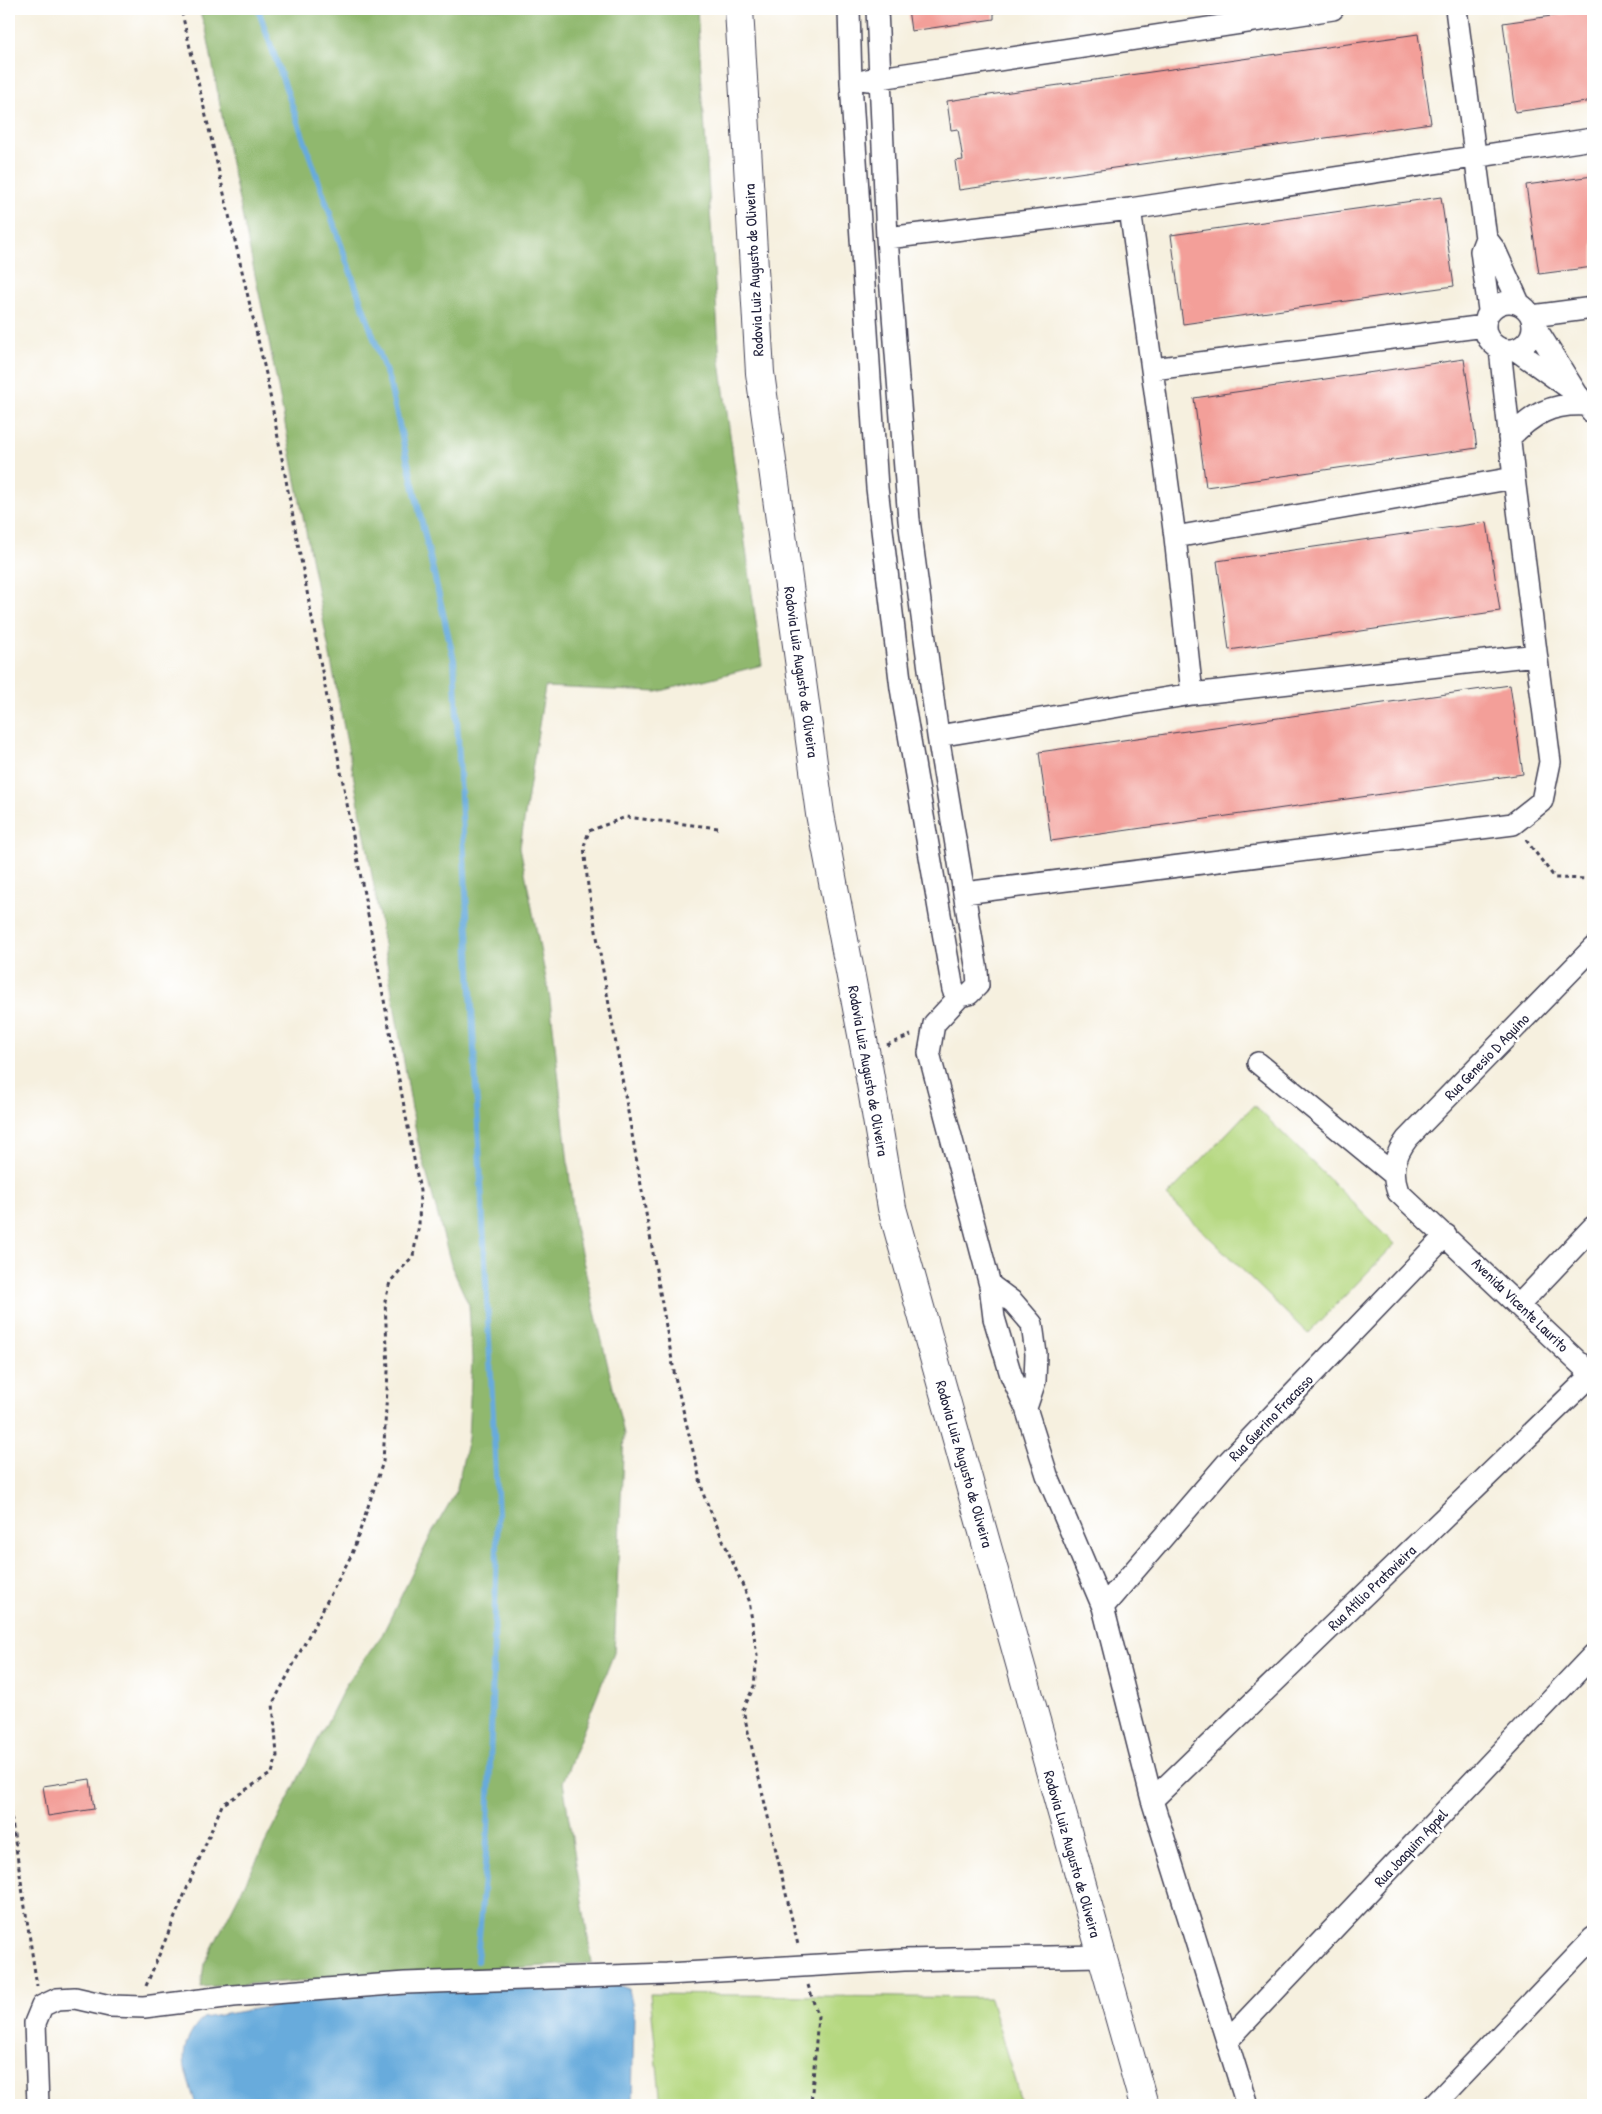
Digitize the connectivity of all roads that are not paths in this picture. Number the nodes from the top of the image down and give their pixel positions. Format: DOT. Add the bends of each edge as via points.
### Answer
graph roads {
  1 [pos="740,9"];
  2 [pos="849,9"];
  3 [pos="877,9"];
  4 [pos="1333,9"];
  5 [pos="1456,9"];
  6 [pos="879,79"];
  7 [pos="850,82"];
  8 [pos="1593,139"];
  9 [pos="1476,156"];
  10 [pos="1130,209"];
  11 [pos="887,238"];
  12 [pos="1486,238"];
  13 [pos="1593,308"];
  14 [pos="1528,315"];
  15 [pos="1487,318"];
  16 [pos="1508,349"];
  17 [pos="1152,369"];
  18 [pos="1585,404"];
  19 [pos="1509,438"];
  20 [pos="1514,478"];
  21 [pos="1175,537"];
  22 [pos="1536,655"];
  23 [pos="1192,694"];
  24 [pos="938,736"];
  25 [pos="964,893"];
  26 [pos="1593,948"];
  27 [pos="960,996"];
  28 [pos="1258,1063"];
  29 [pos="1393,1174"];
  30 [pos="1593,1227"];
  31 [pos="1446,1235"];
  32 [pos="990,1285"];
  33 [pos="1519,1305"];
  34 [pos="1593,1375"];
  35 [pos="1026,1408"];
  36 [pos="1103,1607"];
  37 [pos="1593,1655"];
  38 [pos="1152,1800"];
  39 [pos="1593,1938"];
  40 [pos="1101,1956"];
  41 [pos="1228,2040"];
  42 [pos="38,2105"];
  43 [pos="1144,2105"];
  44 [pos="1247,2105"];
  45 [pos="1434,2105"];
  1 -- 40 [label="highway, Rodovia Luiz Augusto de Oliveira" via="760,373 820,814 892,1208"];
  2 -- 7 [label="street"];
  3 -- 6 [label="street"];
  4 -- 6 [label="street"];
  5 -- 9 [label="street"];
  6 -- 7 [label="street"];
  6 -- 11 [label="street"];
  7 -- 27 [label="street" via="877,488 902,688 953,990"];
  8 -- 9 [label="street"];
  9 -- 10 [label="street"];
  9 -- 12 [label="street"];
  10 -- 11 [label="street"];
  10 -- 17 [label="street"];
  11 -- 24 [label="street" via="909,520"];
  12 -- 14 [label="street"];
  12 -- 15 [label="street" via="1481,250"];
  13 -- 14 [label="street"];
  14 -- 15 [label="street" via="1509,301 1500,303"];
  14 -- 16 [label="street" via="1532,335 1527,343"];
  14 -- 18 [label="street"];
  15 -- 16 [label="street" via="1487,335 1492,343"];
  15 -- 17 [label="street"];
  16 -- 18 [label="street"];
  16 -- 19 [label="street"];
  17 -- 21 [label="street"];
  18 -- 19 [label="street" via="1558,406 1529,418"];
  19 -- 20 [label="street"];
  20 -- 21 [label="street"];
  20 -- 22 [label="street"];
  21 -- 23 [label="street"];
  22 -- 23 [label="street"];
  22 -- 25 [label="street" via="1550,762 1542,801 1513,824"];
  23 -- 24 [label="street"];
  24 -- 25 [label="street"];
  25 -- 27 [label="street" via="978,985 969,994"];
  26 -- 29 [label="street, Rua Genesio D Aquino" via="1407,1139 1397,1155"];
  27 -- 32 [label="street" via="934,1024 929,1053"];
  28 -- 29 [label="street"];
  29 -- 31 [label="street, Avenida Vicente Laurito" via="1398,1192"];
  30 -- 33 [label="street"];
  31 -- 33 [label="street, Avenida Vicente Laurito"];
  31 -- 36 [label="street, Rua Guerino Fracasso" via="1226,1464"];
  32 -- 35 [label="street" via="994,1318 1011,1374"];
  32 -- 35 [label="street" via="1013,1302 1032,1324 1035,1381"];
  33 -- 34 [label="street, Avenida Vicente Laurito"];
  34 -- 38 [label="street, Rua Atílio Pratavieira"];
  35 -- 36 [label="street" via="1048,1475"];
  36 -- 38 [label="street"];
  37 -- 41 [label="street, Rua Joaquim Appel"];
  38 -- 41 [label="street"];
  39 -- 45 [label="street"];
  40 -- 42 [label="street" via="904,1960 667,1974 405,1983 137,2006 110,2006 75,1998 57,1999 42,2006 35,2023"];
  40 -- 43 [label="highway, Rodovia Luiz Augusto de Oliveira"];
  41 -- 44 [label="street"];
}
